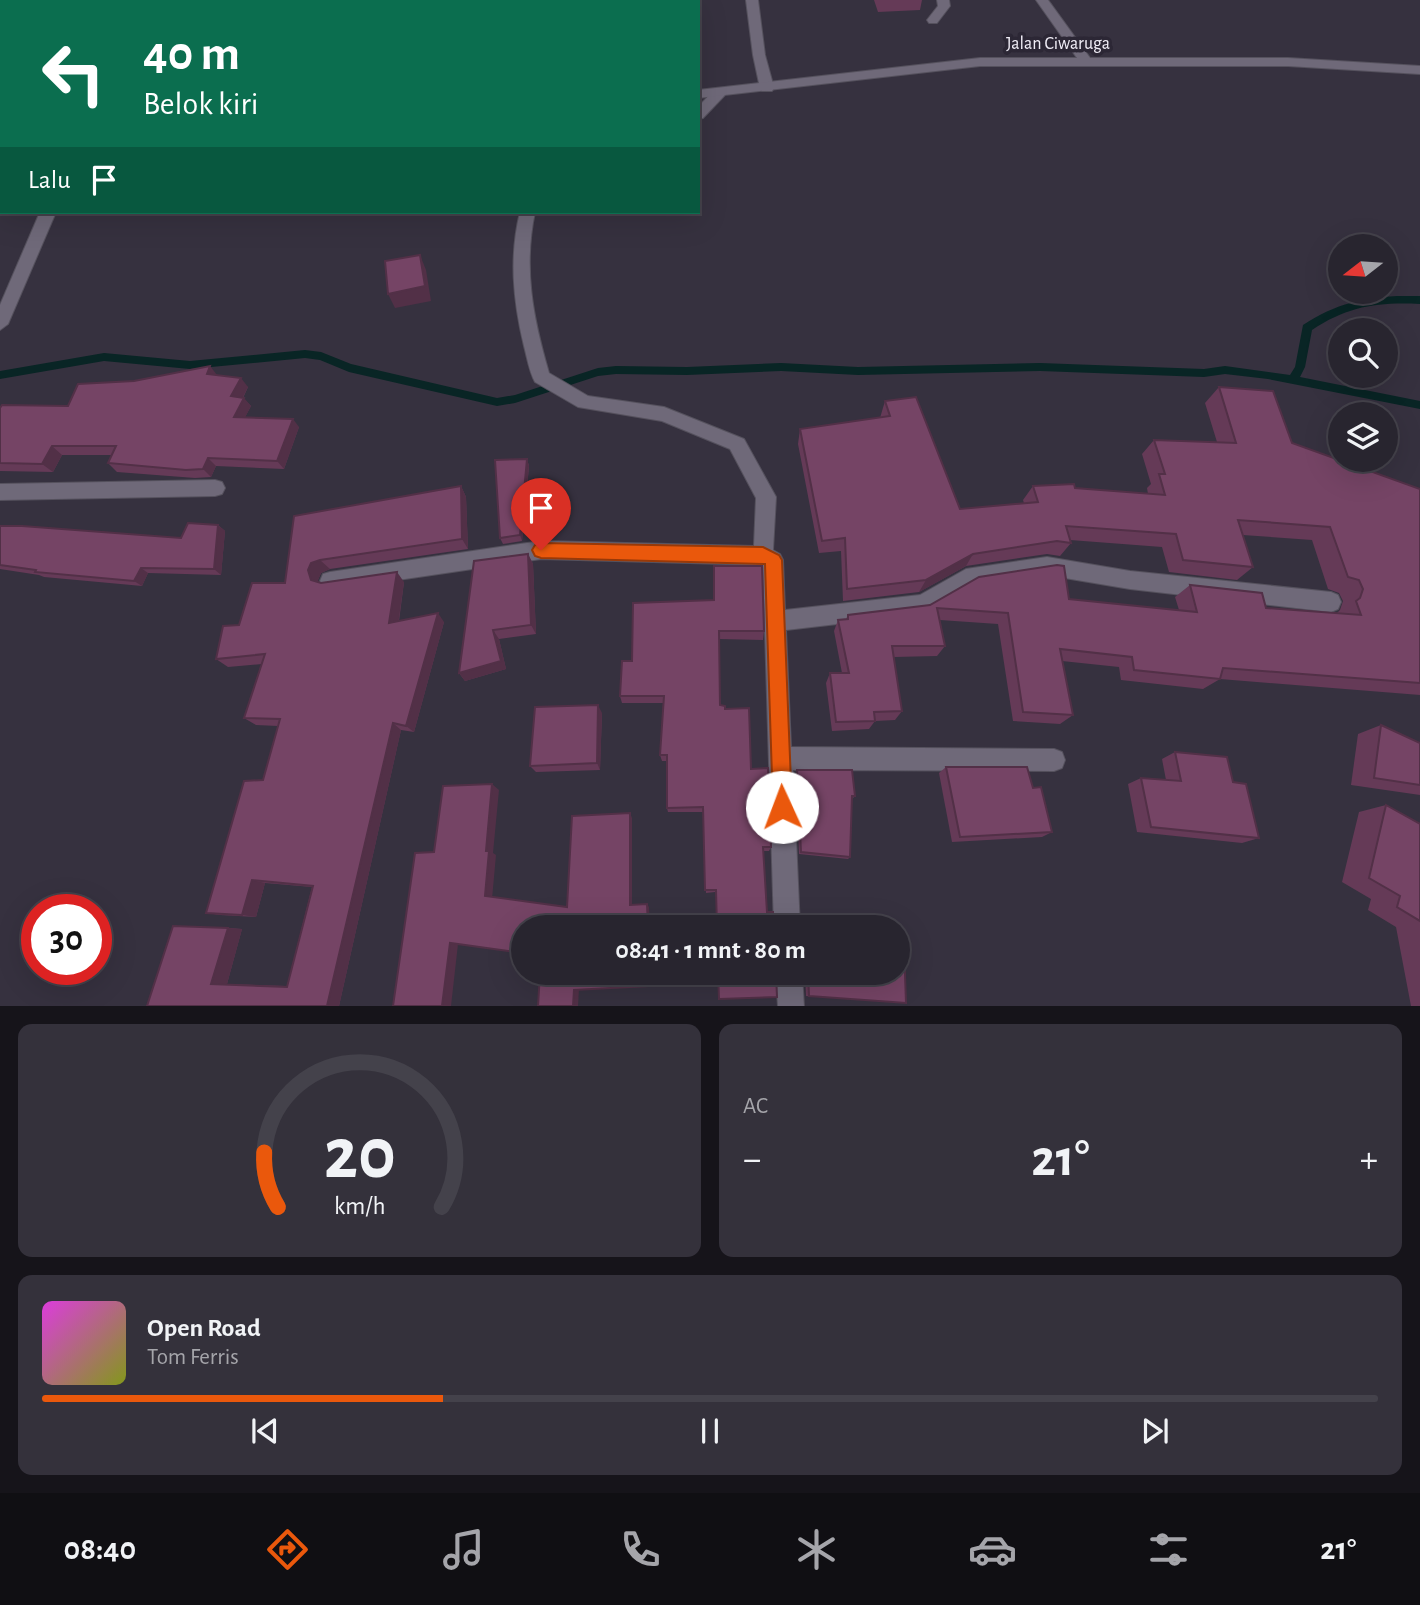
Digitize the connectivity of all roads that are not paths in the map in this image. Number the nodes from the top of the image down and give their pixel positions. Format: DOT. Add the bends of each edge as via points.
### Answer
graph roads {
  1 [pos="752,0"];
  2 [pos="943,0"];
  3 [pos="1042,0"];
  4 [pos="933,20"];
  5 [pos="1087,62"];
  6 [pos="1420,70"];
  7 [pos="767,88"];
  8 [pos="720,92"];
  9 [pos="700,94"];
  10 [pos="700,113"];
  11 [pos="47,214"];
  12 [pos="526,214"];
  13 [pos="0,324"];
  14 [pos="215,488"];
  15 [pos="0,492"];
  16 [pos="763,555"];
  17 [pos="330,581"];
  18 [pos="1331,602"];
  19 [pos="776,621"];
  20 [pos="780,758"];
  21 [pos="1054,760"];
  22 [pos="787,915"];
  23 [pos="790,985"];
  24 [pos="791,1006"];
  1 -- 7 [label="street"];
  2 -- 4 [label="street" via="944,6"];
  3 -- 5 [label="street"];
  5 -- 6 [label="street, Jalan Ciwaruga" via="1288,62"];
  5 -- 7 [label="street, Jalan Ciwaruga" via="980,62"];
  7 -- 8 [label="street, Jalan Ciwaruga"];
  8 -- 9 [label="street, Jalan Ciwaruga"];
  8 -- 10 [label="street"];
  11 -- 13 [label="street"];
  12 -- 16 [label="street" via="519,241 521,302 541,377 584,402 664,414 737,444 765,498"];
  14 -- 15 [label="street"];
  16 -- 17 [label="street" via="541,550"];
  16 -- 19 [label="street" via="773,560"];
  18 -- 19 [label="street" via="1047,566 966,578 923,604"];
  19 -- 20 [label="street"];
  20 -- 21 [label="street"];
  20 -- 22 [label="street"];
  23 -- 24 [label="street"];
}
